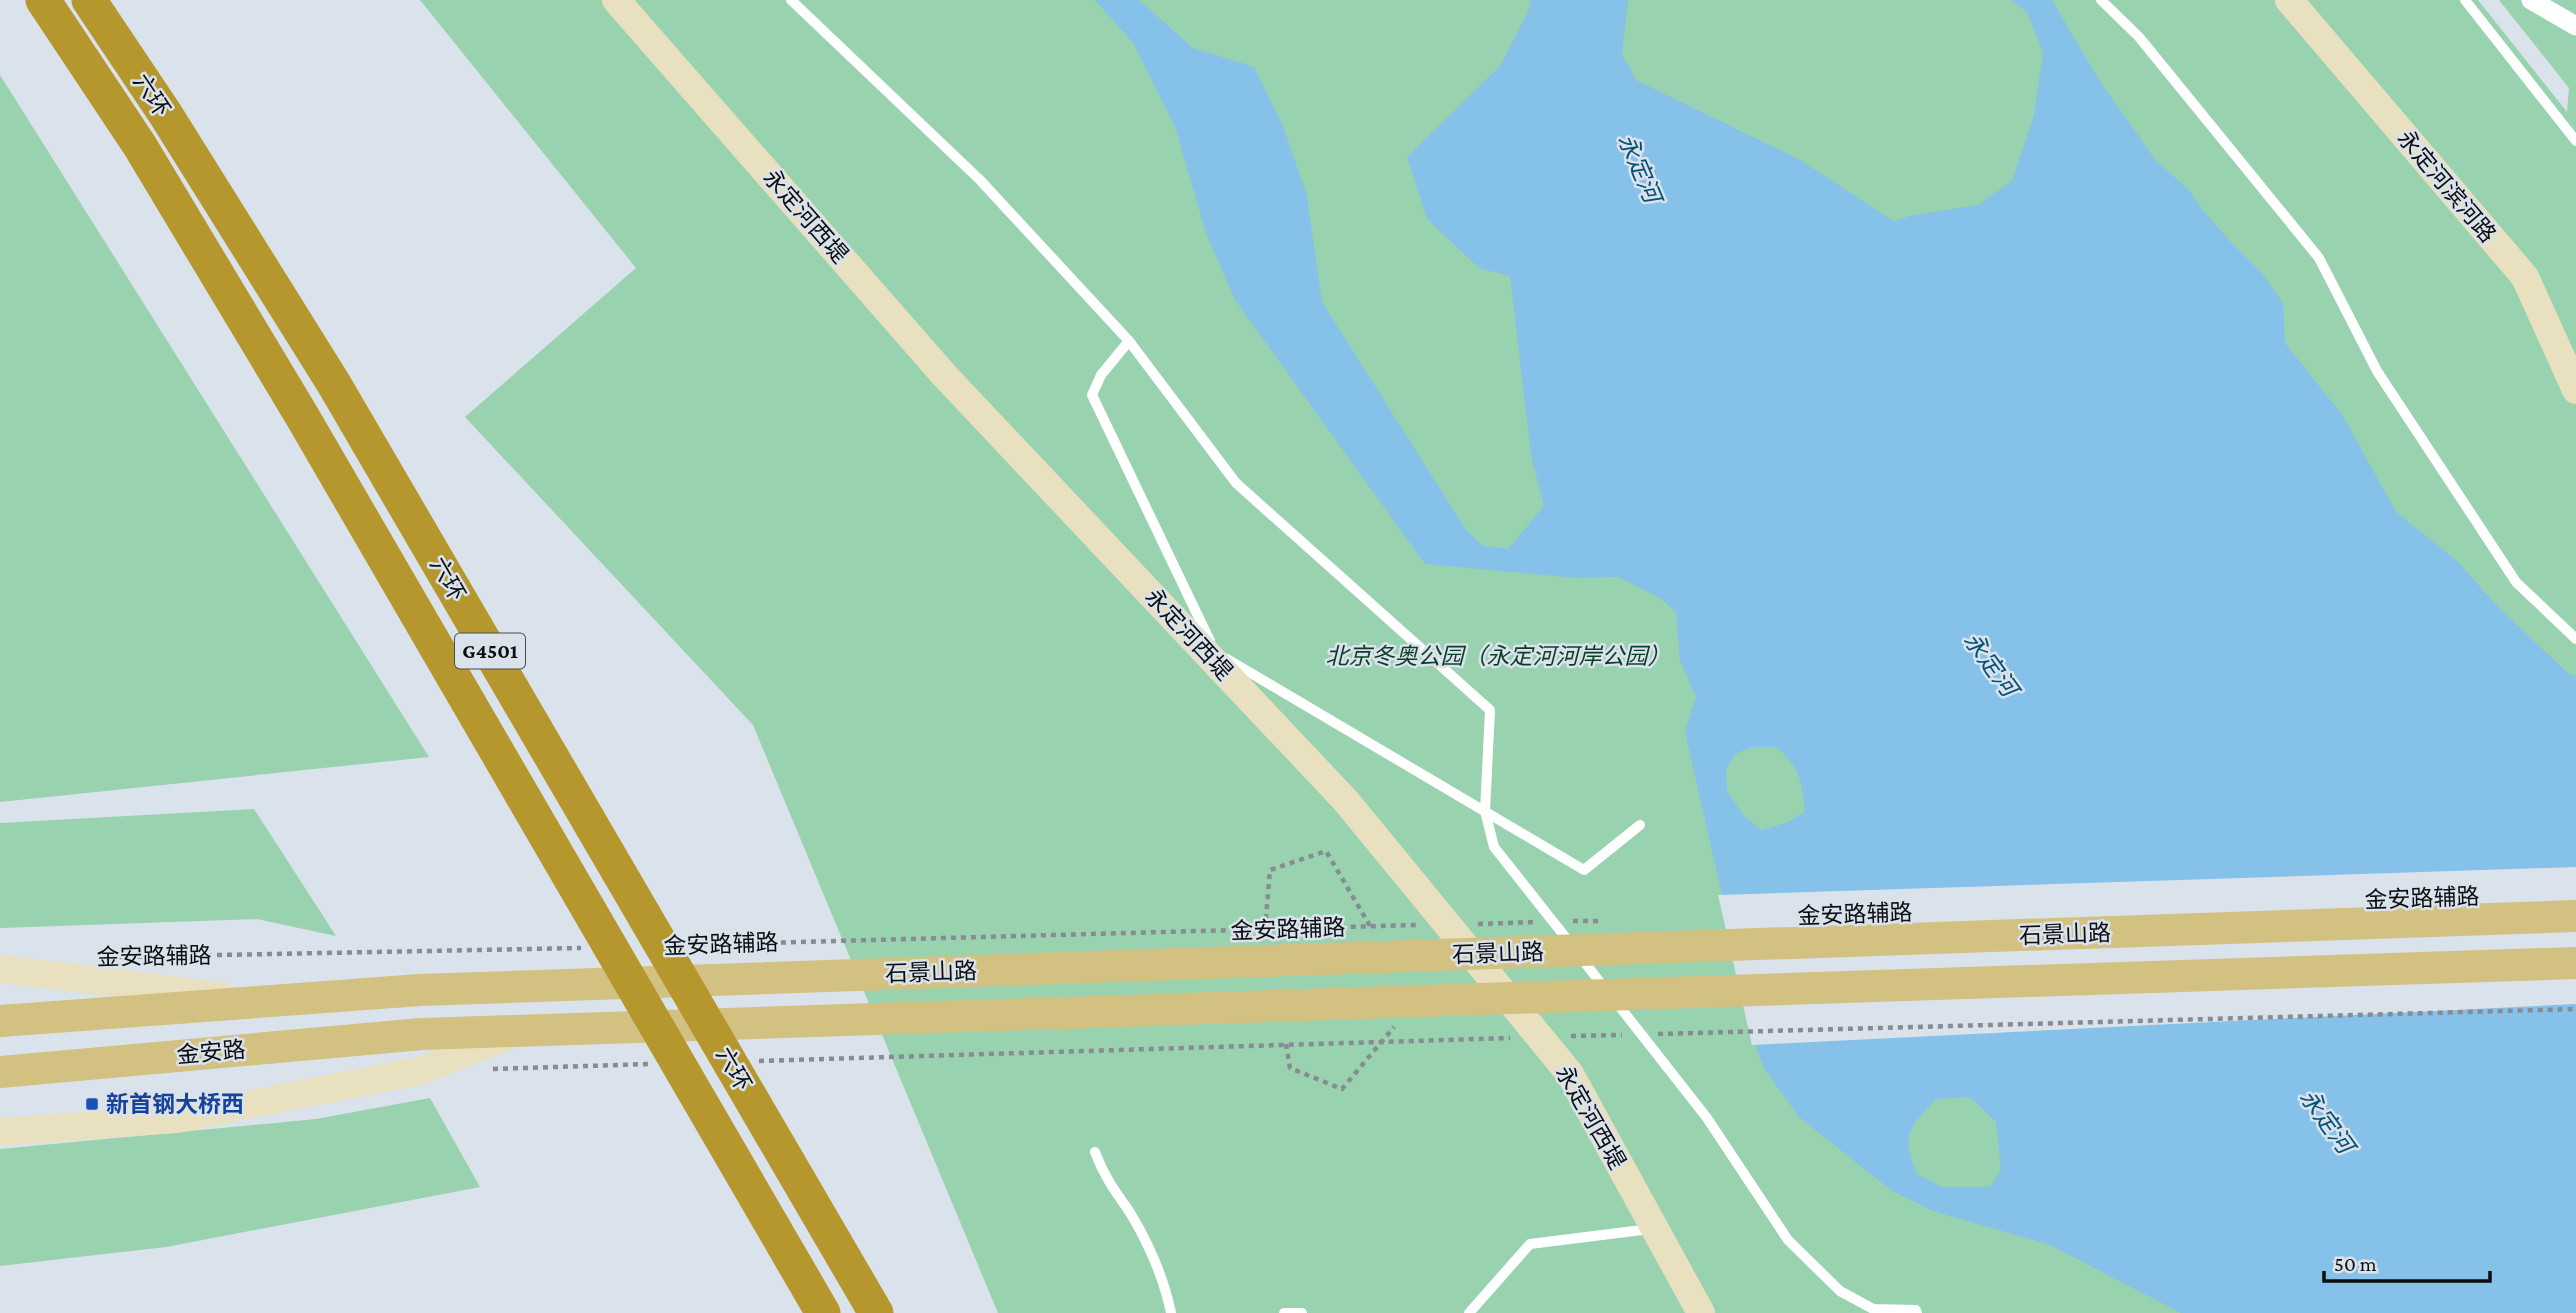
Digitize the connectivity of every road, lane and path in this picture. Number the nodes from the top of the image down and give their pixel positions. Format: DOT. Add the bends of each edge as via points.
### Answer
graph roads {
  1 [pos="43,0"];
  2 [pos="89,0"];
  3 [pos="616,0"];
  4 [pos="791,0"];
  5 [pos="2101,0"];
  6 [pos="2289,0"];
  7 [pos="2465,0"];
  8 [pos="2531,0"];
  9 [pos="2576,26"];
  10 [pos="2576,141"];
  11 [pos="1129,341"];
  12 [pos="2576,390"];
  13 [pos="2576,639"];
  14 [pos="1213,655"];
  15 [pos="1485,811"];
  16 [pos="1640,825"];
  17 [pos="2576,916"];
  18 [pos="1599,920"];
  19 [pos="1571,921"];
  20 [pos="1544,922"];
  21 [pos="1474,924"];
  22 [pos="1418,925"];
  23 [pos="1265,929"];
  24 [pos="1373,929"];
  25 [pos="683,945"];
  26 [pos="586,948"];
  27 [pos="116,957"];
  28 [pos="2576,963"];
  29 [pos="0,969"];
  30 [pos="420,990"];
  31 [pos="265,1002"];
  32 [pos="2576,1009"];
  33 [pos="1402,1016"];
  34 [pos="0,1021"];
  35 [pos="520,1031"];
  36 [pos="422,1034"];
  37 [pos="1633,1034"];
  38 [pos="1647,1034"];
  39 [pos="1564,1036"];
  40 [pos="1522,1037"];
  41 [pos="1286,1044"];
  42 [pos="755,1061"];
  43 [pos="657,1064"];
  44 [pos="489,1069"];
  45 [pos="0,1072"];
  46 [pos="0,1132"];
  47 [pos="1095,1152"];
  48 [pos="1654,1228"];
  49 [pos="823,1313"];
  50 [pos="876,1313"];
  51 [pos="1172,1313"];
  52 [pos="1284,1313"];
  53 [pos="1302,1313"];
  54 [pos="1469,1313"];
  55 [pos="1701,1313"];
  56 [pos="1917,1313"];
  1 -- 49 [label="highway, 六环 / G4501" via="140,146 302,416"];
  2 -- 50 [label="highway, 六环 / G4501" via="334,384"];
  3 -- 14 [label="street, 永定河西堤" via="945,376"];
  4 -- 11 [label="lane" via="980,180"];
  5 -- 13 [label="lane" via="2138,37 2319,258 2377,371 2516,582"];
  6 -- 12 [label="street, 永定河滨河路" via="2525,277"];
  7 -- 10 [label="lane"];
  8 -- 9 [label="street"];
  11 -- 14 [label="lane" via="1101,375 1092,395"];
  11 -- 15 [label="lane" via="1237,483 1490,710"];
  14 -- 15 [label="lane"];
  14 -- 48 [label="street, 永定河西堤" via="1346,801 1570,1074"];
  15 -- 16 [label="lane" via="1584,870"];
  15 -- 56 [label="lane" via="1494,847 1707,1118 1788,1240 1840,1291 1873,1309"];
  17 -- 30 [label="main road, 石景山路"];
  18 -- 19 [label="path"];
  20 -- 21 [label="path"];
  22 -- 23 [label="path, 金安路辅路"];
  23 -- 24 [label="path" via="1270,870 1326,851"];
  23 -- 25 [label="path, 金安路辅路"];
  26 -- 27 [label="path, 金安路辅路"];
  28 -- 35 [label="main road, 石景山路"];
  29 -- 31 [label="street, 金安路辅路"];
  30 -- 31 [label="main road, 金安路"];
  31 -- 34 [label="main road, 金安路"];
  32 -- 38 [label="path"];
  33 -- 41 [label="path" via="1342,1089 1290,1068"];
  35 -- 36 [label="main road, 石景山路"];
  35 -- 46 [label="street" via="419,1072 190,1116"];
  36 -- 45 [label="main road, 金安路"];
  37 -- 39 [label="path"];
  40 -- 41 [label="path"];
  41 -- 42 [label="path"];
  43 -- 44 [label="path"];
  47 -- 51 [label="lane" via="1102,1172 1145,1241"];
  48 -- 54 [label="lane" via="1530,1244"];
  48 -- 55 [label="street, 永定河西堤"];
  52 -- 53 [label="lane"];
}
